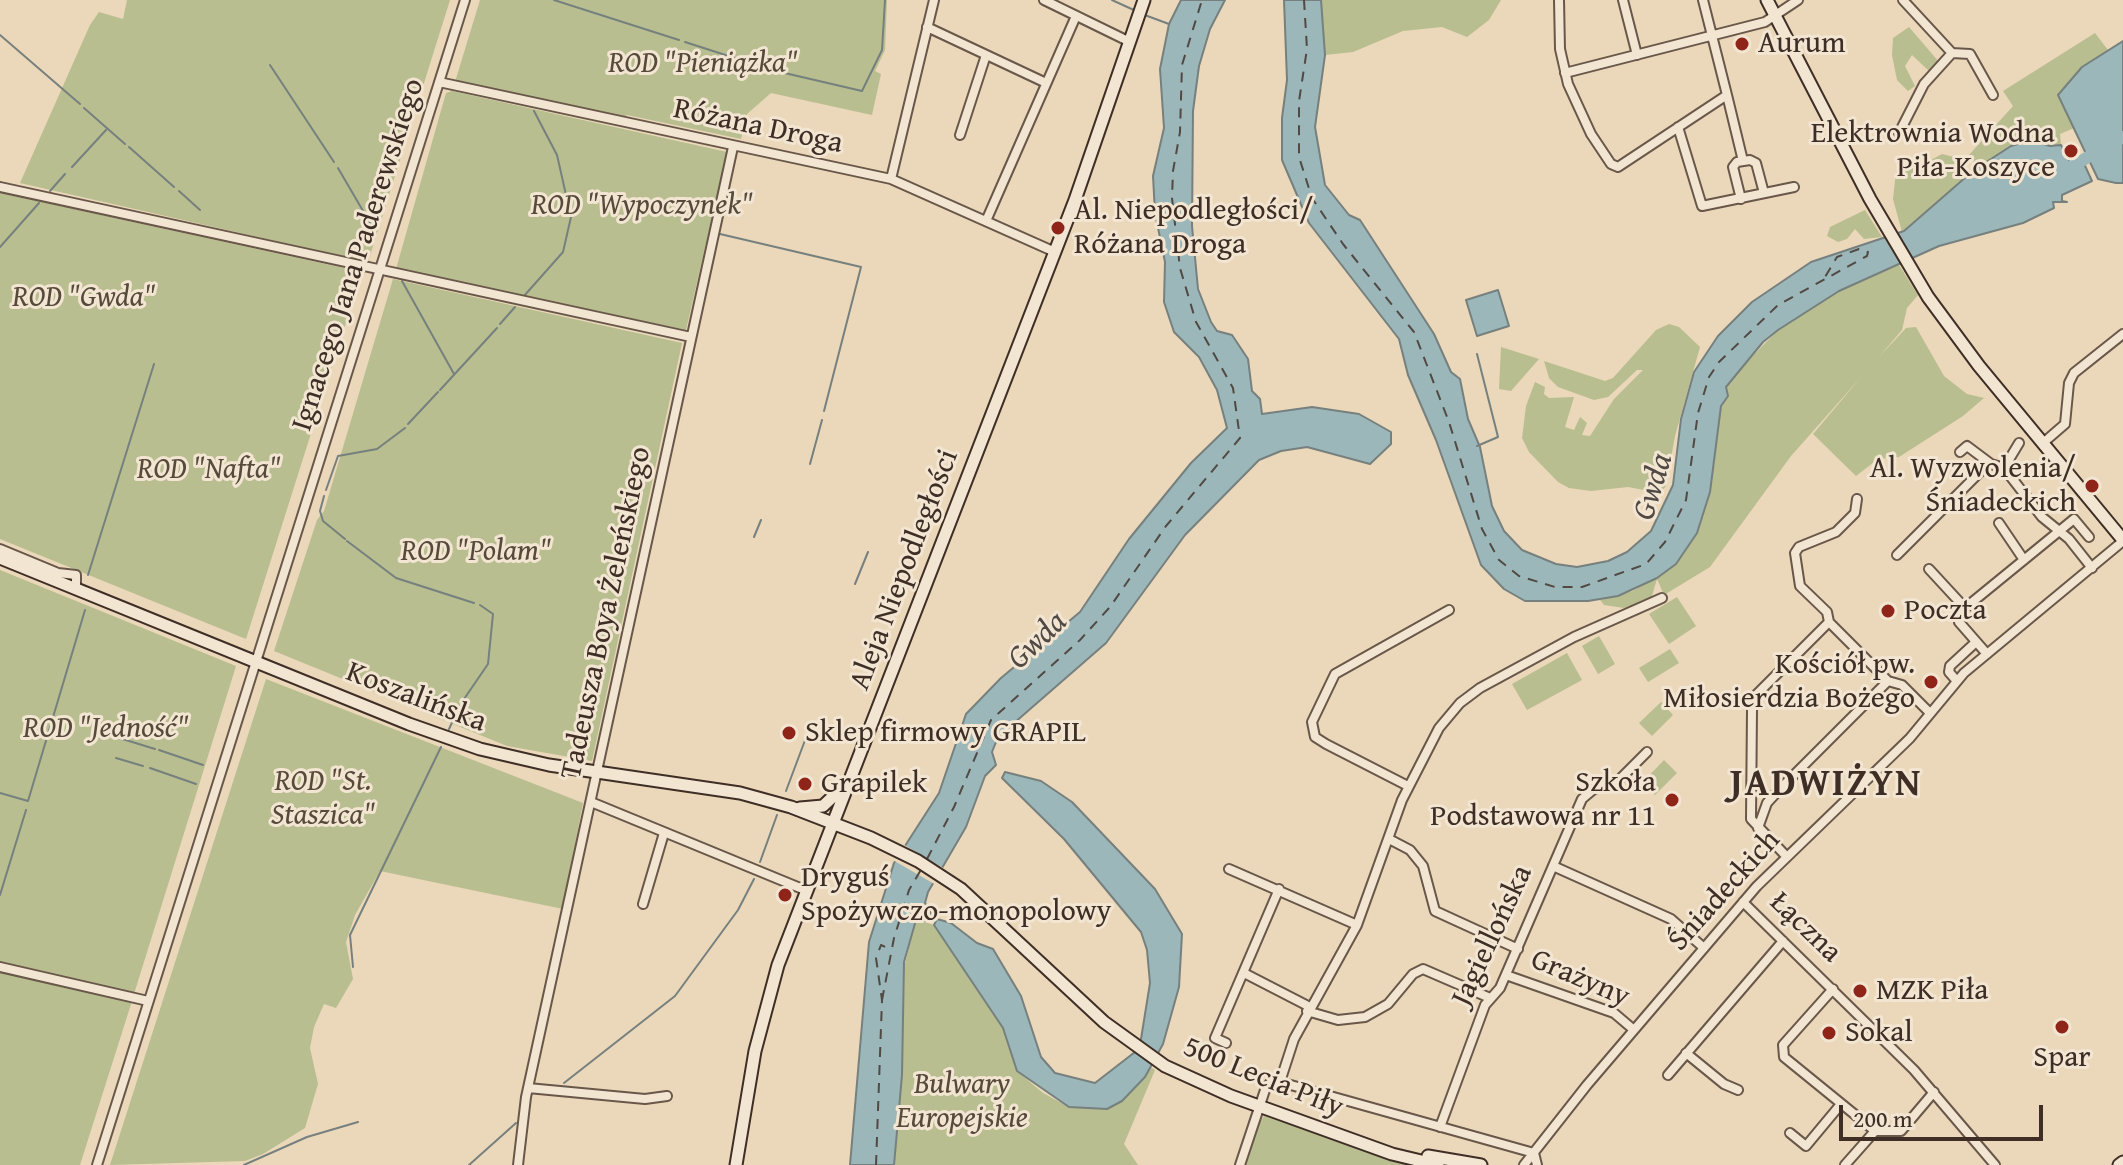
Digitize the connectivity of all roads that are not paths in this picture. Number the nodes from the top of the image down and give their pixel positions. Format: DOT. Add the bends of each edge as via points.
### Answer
graph roads {
  1 [pos="465,0"];
  2 [pos="934,0"];
  3 [pos="1044,0"];
  4 [pos="1559,0"];
  5 [pos="1623,0"];
  6 [pos="1703,0"];
  7 [pos="1767,0"];
  8 [pos="1798,0"];
  9 [pos="1903,0"];
  10 [pos="1143,3"];
  11 [pos="1076,16"];
  12 [pos="1775,17"];
  13 [pos="927,27"];
  14 [pos="1712,35"];
  15 [pos="1130,42"];
  16 [pos="1952,53"];
  17 [pos="986,55"];
  18 [pos="1637,55"];
  19 [pos="1565,73"];
  20 [pos="439,82"];
  21 [pos="1044,82"];
  22 [pos="1727,95"];
  23 [pos="1993,95"];
  24 [pos="1678,127"];
  25 [pos="1899,133"];
  26 [pos="960,135"];
  27 [pos="733,147"];
  28 [pos="1743,161"];
  29 [pos="891,179"];
  30 [pos="0,187"];
  31 [pos="1794,187"];
  32 [pos="1764,193"];
  33 [pos="1741,199"];
  34 [pos="986,221"];
  35 [pos="1055,252"];
  36 [pos="378,270"];
  37 [pos="2123,334"];
  38 [pos="691,337"];
  39 [pos="2019,443"];
  40 [pos="2043,443"];
  41 [pos="1960,452"];
  42 [pos="1991,464"];
  43 [pos="2004,468"];
  44 [pos="1857,499"];
  45 [pos="1999,523"];
  46 [pos="2058,532"];
  47 [pos="2089,537"];
  48 [pos="2123,541"];
  49 [pos="0,549"];
  50 [pos="1897,555"];
  51 [pos="0,558"];
  52 [pos="2024,560"];
  53 [pos="2092,568"];
  54 [pos="1929,569"];
  55 [pos="76,589"];
  56 [pos="1662,598"];
  57 [pos="1965,608"];
  58 [pos="1449,610"];
  59 [pos="1829,622"];
  60 [pos="1976,642"];
  61 [pos="1987,654"];
  62 [pos="256,660"];
  63 [pos="1956,680"];
  64 [pos="1888,681"];
  65 [pos="1930,713"];
  66 [pos="1647,752"];
  67 [pos="597,773"];
  68 [pos="848,780"];
  69 [pos="1408,786"];
  70 [pos="591,802"];
  71 [pos="791,807"];
  72 [pos="832,822"];
  73 [pos="1758,828"];
  74 [pos="664,833"];
  75 [pos="1389,839"];
  76 [pos="1787,857"];
  77 [pos="1553,866"];
  78 [pos="1229,869"];
  79 [pos="1279,889"];
  80 [pos="805,890"];
  81 [pos="1743,902"];
  82 [pos="643,904"];
  83 [pos="1357,925"];
  84 [pos="1783,941"];
  85 [pos="1704,948"];
  86 [pos="1518,949"];
  87 [pos="0,967"];
  88 [pos="1244,973"];
  89 [pos="1506,975"];
  90 [pos="1833,989"];
  91 [pos="1490,998"];
  92 [pos="148,1001"];
  93 [pos="1308,1009"];
  94 [pos="1634,1030"];
  95 [pos="1226,1043"];
  96 [pos="1686,1053"];
  97 [pos="1668,1075"];
  98 [pos="1280,1082"];
  99 [pos="528,1088"];
  100 [pos="1738,1090"];
  101 [pos="1934,1092"];
  102 [pos="667,1096"];
  103 [pos="1841,1104"];
  104 [pos="1258,1106"];
  105 [pos="1440,1127"];
  106 [pos="1875,1131"];
  107 [pos="1790,1133"];
  108 [pos="1373,1145"];
  109 [pos="1534,1153"];
  110 [pos="97,1165"];
  111 [pos="518,1165"];
  112 [pos="736,1165"];
  113 [pos="1240,1165"];
  114 [pos="1438,1165"];
  115 [pos="1481,1165"];
  116 [pos="1524,1165"];
  117 [pos="1537,1165"];
  118 [pos="1845,1165"];
  119 [pos="1995,1165"];
  1 -- 20 [label="street, Ignacego Jana Paderewskiego"];
  2 -- 13 [label="street"];
  3 -- 11 [label="street"];
  4 -- 19 [label="street"];
  5 -- 18 [label="street"];
  6 -- 14 [label="street"];
  7 -- 12 [label="street"];
  8 -- 12 [label="street"];
  9 -- 16 [label="street"];
  10 -- 15 [label="street, Aleja Niepodległości"];
  11 -- 15 [label="street"];
  11 -- 21 [label="street"];
  12 -- 14 [label="street"];
  12 -- 40 [label="street" via="1928,297"];
  13 -- 17 [label="street"];
  13 -- 29 [label="street"];
  14 -- 18 [label="street"];
  14 -- 22 [label="street"];
  15 -- 35 [label="street, Aleja Niepodległości"];
  16 -- 23 [label="street" via="1970,54"];
  16 -- 25 [label="street" via="1924,84"];
  17 -- 21 [label="street"];
  17 -- 26 [label="street"];
  18 -- 19 [label="street"];
  19 -- 24 [label="street" via="1583,120 1616,167"];
  20 -- 27 [label="street, Różana Droga"];
  20 -- 36 [label="street, Ignacego Jana Paderewskiego"];
  21 -- 34 [label="street"];
  22 -- 24 [label="street"];
  22 -- 28 [label="street"];
  24 -- 33 [label="street" via="1701,206"];
  27 -- 29 [label="street, Różana Droga"];
  27 -- 38 [label="street, Tadeusza Boya Żeleńskiego"];
  28 -- 32 [label="street" via="1756,163"];
  28 -- 33 [label="street" via="1733,167"];
  29 -- 34 [label="street, Różana Droga"];
  30 -- 36 [label="street"];
  31 -- 32 [label="street"];
  32 -- 33 [label="street"];
  34 -- 35 [label="street, Różana Droga"];
  35 -- 68 [label="street, Aleja Niepodległości"];
  36 -- 38 [label="street"];
  36 -- 62 [label="street, Ignacego Jana Paderewskiego"];
  37 -- 40 [label="street" via="2074,373 2065,424"];
  38 -- 67 [label="street, Tadeusza Boya Żeleńskiego"];
  39 -- 43 [label="street"];
  40 -- 48 [label="street"];
  41 -- 42 [label="street" via="1967,446"];
  42 -- 43 [label="street"];
  42 -- 50 [label="street"];
  43 -- 46 [label="street"];
  44 -- 59 [label="street" via="1855,513 1843,525 1795,553 1800,586 1827,612"];
  45 -- 52 [label="street"];
  46 -- 47 [label="street" via="2074,519"];
  46 -- 52 [label="street"];
  46 -- 53 [label="street"];
  48 -- 53 [label="street, Śniadeckich"];
  49 -- 55 [label="street" via="76,575"];
  51 -- 55 [label="street, Koszalińska"];
  52 -- 57 [label="street"];
  53 -- 61 [label="street, Śniadeckich"];
  54 -- 57 [label="street"];
  55 -- 62 [label="street, Koszalińska"];
  56 -- 69 [label="street" via="1574,637 1466,698 1443,722"];
  57 -- 60 [label="street" via="1959,622"];
  58 -- 69 [label="street" via="1335,674 1312,722 1315,737"];
  59 -- 64 [label="street"];
  59 -- 73 [label="street" via="1755,696 1748,807"];
  60 -- 61 [label="street"];
  60 -- 63 [label="street" via="1950,666"];
  61 -- 63 [label="street, Śniadeckich"];
  62 -- 67 [label="street, Koszalińska" via="454,741"];
  62 -- 92 [label="street, Ignacego Jana Paderewskiego"];
  63 -- 65 [label="street, Śniadeckich"];
  64 -- 65 [label="street" via="1902,685"];
  64 -- 73 [label="street" via="1767,803"];
  65 -- 76 [label="street, Śniadeckich"];
  66 -- 77 [label="street, Jagiellońska" via="1618,781 1582,799"];
  67 -- 70 [label="street, Tadeusza Boya Żeleńskiego"];
  67 -- 71 [label="street, Koszalińska" via="728,791"];
  68 -- 71 [label="street" via="823,806"];
  68 -- 72 [label="street, Aleja Niepodległości"];
  69 -- 75 [label="street"];
  70 -- 74 [label="street"];
  70 -- 99 [label="street, Tadeusza Boya Żeleńskiego"];
  71 -- 72 [label="street, Koszalińska"];
  72 -- 80 [label="street, Aleja Niepodległości"];
  72 -- 104 [label="street, 500 Lecia Piły" via="918,861 961,889 1124,1039 1165,1066"];
  73 -- 76 [label="street"];
  74 -- 80 [label="street"];
  74 -- 82 [label="street"];
  75 -- 83 [label="street"];
  75 -- 86 [label="street" via="1410,850 1423,866 1435,911"];
  76 -- 81 [label="street, Śniadeckich"];
  77 -- 85 [label="street" via="1671,919"];
  77 -- 86 [label="street, Jagiellońska"];
  78 -- 79 [label="street"];
  79 -- 83 [label="street"];
  79 -- 88 [label="street"];
  80 -- 112 [label="street, Aleja Niepodległości" via="764,1010"];
  81 -- 84 [label="street, Łączna"];
  81 -- 85 [label="street, Śniadeckich"];
  83 -- 93 [label="street"];
  84 -- 90 [label="street, Łączna"];
  84 -- 96 [label="street"];
  85 -- 94 [label="street, Śniadeckich"];
  86 -- 89 [label="street, Jagiellońska"];
  87 -- 92 [label="street"];
  88 -- 93 [label="street"];
  88 -- 95 [label="street" via="1215,1038"];
  89 -- 91 [label="street, Jagiellońska"];
  89 -- 94 [label="street, Grażyny" via="1614,1013"];
  90 -- 101 [label="street, Łączna"];
  90 -- 103 [label="street" via="1781,1051"];
  91 -- 93 [label="street" via="1423,969 1370,1015 1343,1021"];
  91 -- 105 [label="street, Jagiellońska"];
  92 -- 110 [label="street, Ignacego Jana Paderewskiego"];
  93 -- 98 [label="street"];
  94 -- 109 [label="street, Śniadeckich"];
  96 -- 97 [label="street"];
  96 -- 100 [label="street"];
  98 -- 104 [label="street" via="1268,1085"];
  98 -- 105 [label="street"];
  99 -- 102 [label="street" via="645,1099"];
  99 -- 111 [label="street, Tadeusza Boya Żeleńskiego"];
  101 -- 106 [label="street" via="1901,1131"];
  101 -- 119 [label="street, Łączna"];
  103 -- 106 [label="street"];
  103 -- 107 [label="street" via="1806,1146"];
  104 -- 108 [label="street, 500 Lecia Piły"];
  104 -- 113 [label="street"];
  105 -- 109 [label="street"];
  106 -- 118 [label="street"];
  108 -- 114 [label="street, 500 Lecia Piły"];
  108 -- 115 [label="street, 500 Lecia Piły"];
  109 -- 116 [label="street, Śniadeckich"];
  109 -- 117 [label="street"];
}
